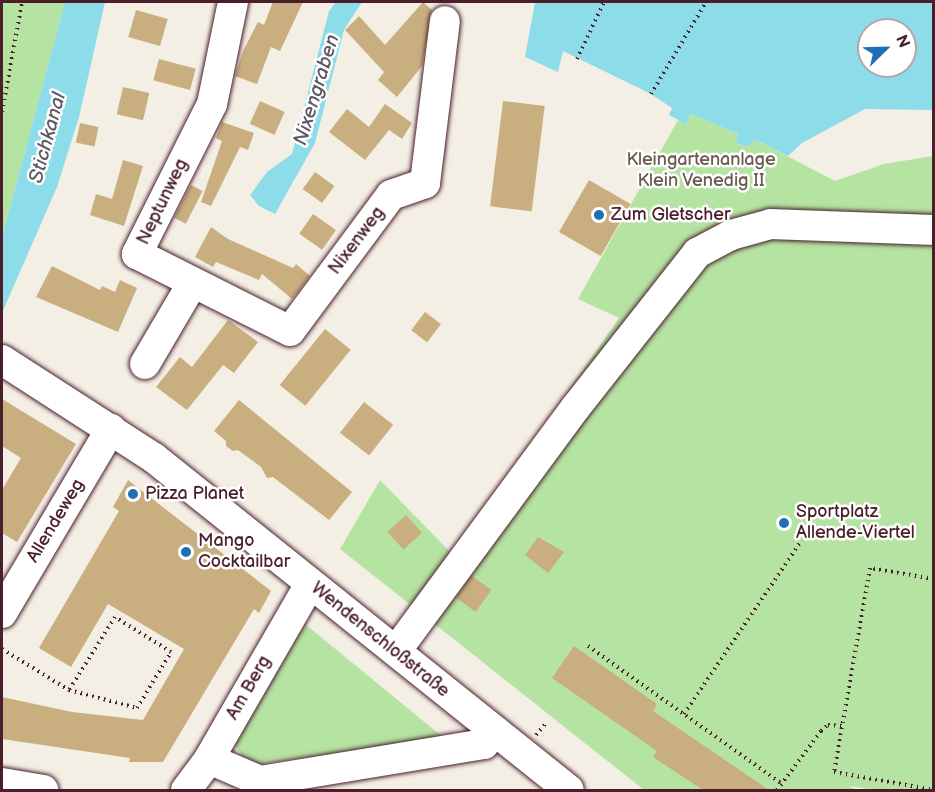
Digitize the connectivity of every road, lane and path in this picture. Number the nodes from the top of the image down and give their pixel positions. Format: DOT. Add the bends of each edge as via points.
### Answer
graph roads {
  1 [pos="22,2"];
  2 [pos="233,2"];
  3 [pos="604,2"];
  4 [pos="706,2"];
  5 [pos="445,21"];
  6 [pos="577,58"];
  7 [pos="651,94"];
  8 [pos="2,112"];
  9 [pos="933,230"];
  10 [pos="192,284"];
  11 [pos="145,364"];
  12 [pos="10,365"];
  13 [pos="111,429"];
  14 [pos="802,540"];
  15 [pos="933,579"];
  16 [pos="310,584"];
  17 [pos="2,613"];
  18 [pos="588,646"];
  19 [pos="2,649"];
  20 [pos="396,651"];
  21 [pos="69,690"];
  22 [pos="684,714"];
  23 [pos="842,726"];
  24 [pos="495,731"];
  25 [pos="209,759"];
  26 [pos="2,783"];
  27 [pos="782,784"];
  28 [pos="43,790"];
  29 [pos="186,790"];
  30 [pos="569,790"];
  31 [pos="777,790"];
  32 [pos="933,790"];
  1 -- 8 [label="path"];
  2 -- 10 [label="street, Neptunweg" via="212,104 138,254"];
  3 -- 6 [label="path"];
  4 -- 7 [label="path"];
  5 -- 10 [label="street, Nixenweg" via="425,183 391,195 290,331"];
  9 -- 20 [label="street" via="771,224 731,234 697,253 576,407"];
  10 -- 11 [label="street"];
  12 -- 13 [label="street, Wendenschloßstraße"];
  13 -- 16 [label="street, Wendenschloßstraße" via="154,458"];
  13 -- 17 [label="street, Allendeweg"];
  14 -- 22 [label="path"];
  15 -- 23 [label="path" via="870,568"];
  16 -- 20 [label="street, Wendenschloßstraße"];
  16 -- 25 [label="street, Am Berg"];
  18 -- 22 [label="path"];
  19 -- 21 [label="path"];
  20 -- 24 [label="street, Wendenschloßstraße"];
  21 -- 21 [label="path" via="137,708 171,652 115,617"];
  22 -- 27 [label="path"];
  23 -- 27 [label="path" via="828,725 820,731"];
  23 -- 32 [label="path" via="834,772"];
  24 -- 25 [label="street" via="484,744 260,781"];
  24 -- 30 [label="street, Wendenschloßstraße"];
  25 -- 29 [label="street, Am Berg"];
  26 -- 28 [label="street"];
  27 -- 31 [label="path"];
}
